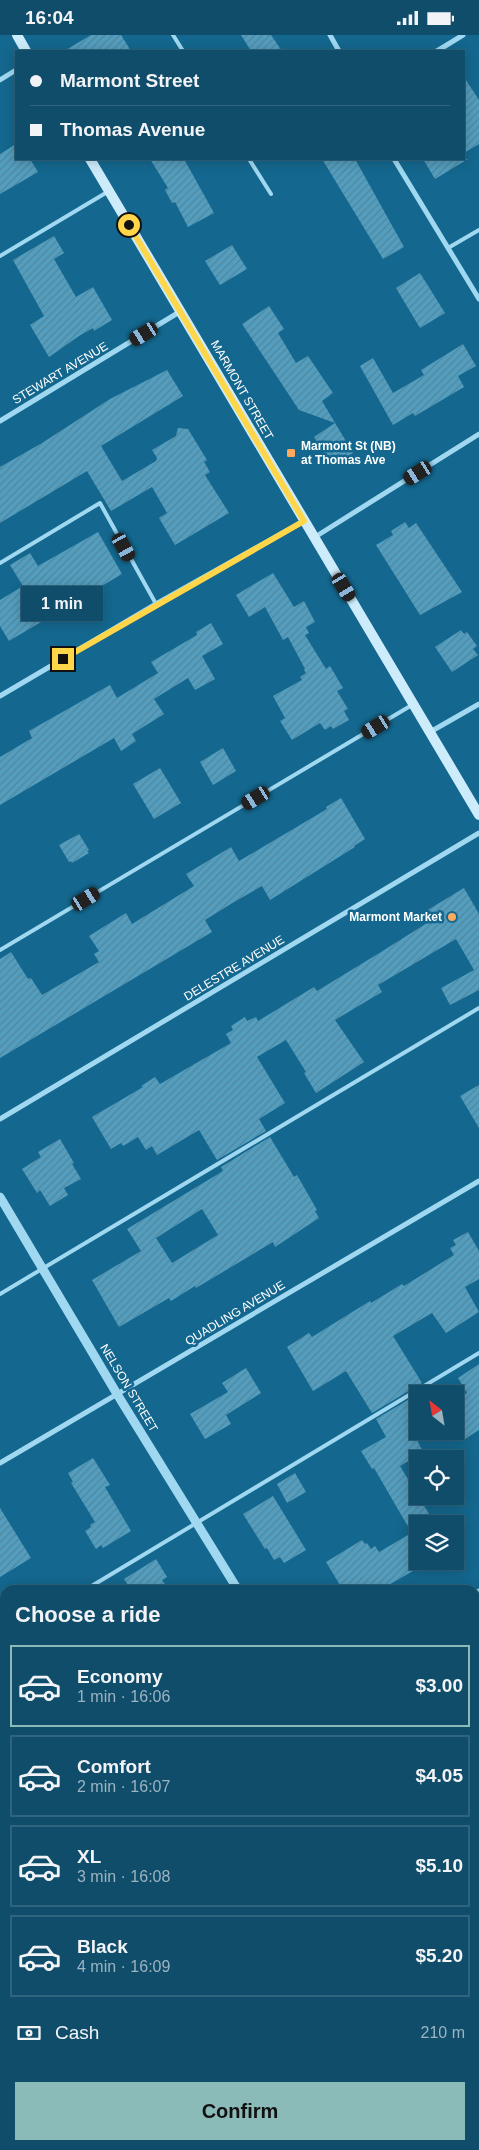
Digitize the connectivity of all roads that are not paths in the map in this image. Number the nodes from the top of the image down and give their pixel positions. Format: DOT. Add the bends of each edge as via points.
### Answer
graph roads {
  1 [pos="17,35"];
  2 [pos="173,35"];
  3 [pos="330,35"];
  4 [pos="463,35"];
  5 [pos="25,50"];
  6 [pos="182,50"];
  7 [pos="338,50"];
  8 [pos="439,50"];
  9 [pos="15,71"];
  10 [pos="0,80"];
  11 [pos="91,160"];
  12 [pos="250,160"];
  13 [pos="395,160"];
  14 [pos="109,191"];
  15 [pos="271,194"];
  16 [pos="479,230"];
  17 [pos="448,248"];
  18 [pos="0,256"];
  19 [pos="479,299"];
  20 [pos="181,311"];
  21 [pos="0,421"];
  22 [pos="479,434"];
  23 [pos="304,521"];
  24 [pos="314,537"];
  25 [pos="0,563"];
  26 [pos="156,604"];
  27 [pos="0,696"];
  28 [pos="414,704"];
  29 [pos="479,704"];
  30 [pos="430,732"];
  31 [pos="479,815"];
  32 [pos="479,833"];
  33 [pos="0,950"];
  34 [pos="479,1008"];
  35 [pos="0,1119"];
  36 [pos="479,1181"];
  37 [pos="0,1197"];
  38 [pos="44,1268"];
  39 [pos="0,1293"];
  40 [pos="479,1353"];
  41 [pos="117,1394"];
  42 [pos="0,1463"];
  43 [pos="197,1521"];
  44 [pos="93,1585"];
  45 [pos="235,1585"];
  1 -- 5 [label="main road"];
  2 -- 6 [label="lane"];
  3 -- 7 [label="street"];
  4 -- 8 [label="street"];
  9 -- 10 [label="street"];
  11 -- 14 [label="main road, MARMONT STREET"];
  12 -- 15 [label="lane"];
  13 -- 17 [label="street"];
  14 -- 18 [label="lane"];
  14 -- 20 [label="main road, MARMONT STREET"];
  16 -- 17 [label="lane"];
  17 -- 19 [label="street"];
  20 -- 21 [label="street, STEWART AVENUE"];
  20 -- 23 [label="main road, MARMONT STREET"];
  22 -- 24 [label="street"];
  23 -- 24 [label="main road, MARMONT STREET"];
  23 -- 26 [label="street"];
  24 -- 28 [label="main road, MARMONT STREET"];
  25 -- 26 [label="lane" via="100,503"];
  26 -- 27 [label="street"];
  28 -- 30 [label="main road, MARMONT STREET"];
  28 -- 33 [label="lane"];
  29 -- 30 [label="street"];
  30 -- 31 [label="main road, MARMONT STREET"];
  32 -- 35 [label="street, DELESTRE AVENUE"];
  34 -- 38 [label="lane"];
  36 -- 41 [label="street, QUADLING AVENUE"];
  37 -- 38 [label="street, NELSON STREET"];
  38 -- 39 [label="lane"];
  38 -- 41 [label="street, NELSON STREET"];
  40 -- 43 [label="lane"];
  41 -- 42 [label="street, QUADLING AVENUE"];
  41 -- 43 [label="street, NELSON STREET"];
  43 -- 44 [label="lane"];
  43 -- 45 [label="street, NELSON STREET"];
}
